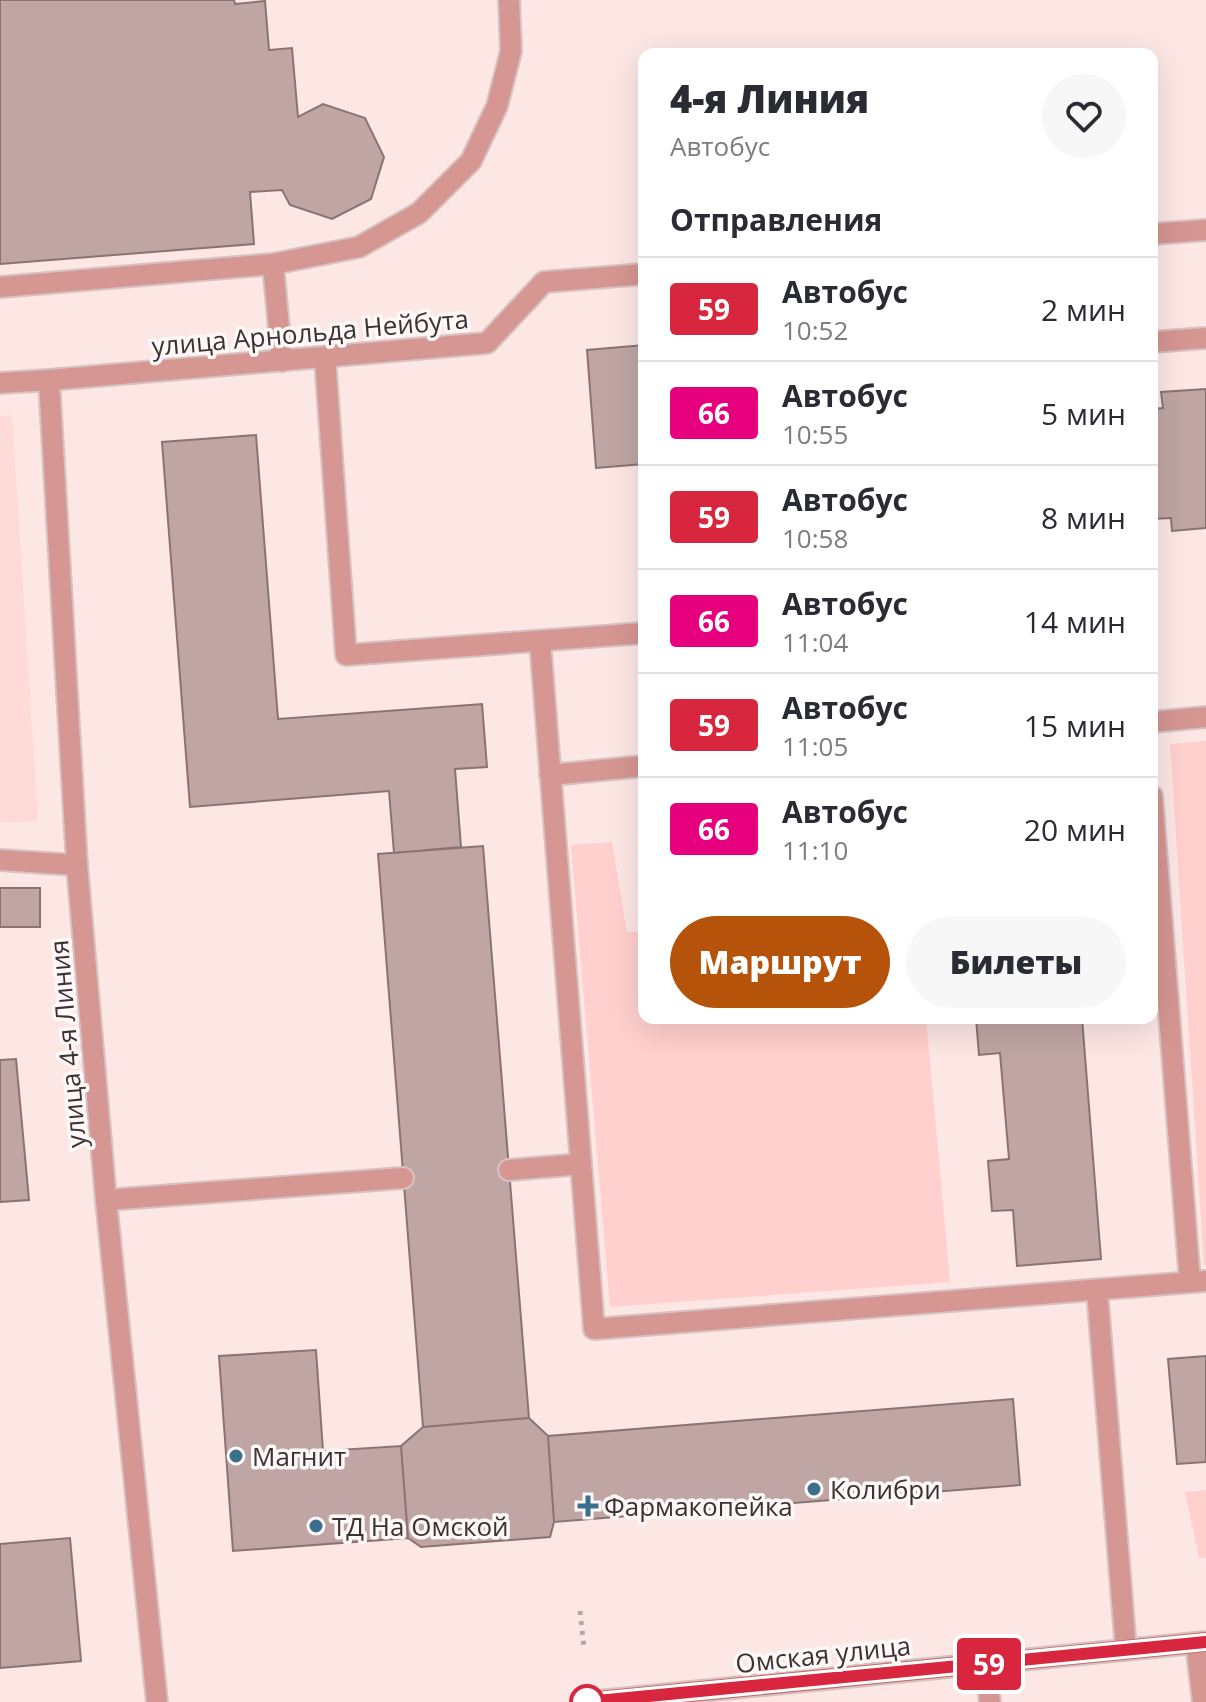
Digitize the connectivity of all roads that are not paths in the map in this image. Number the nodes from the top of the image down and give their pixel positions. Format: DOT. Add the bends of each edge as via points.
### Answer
graph roads {
  1 [pos="509,0"];
  2 [pos="1206,230"];
  3 [pos="1158,234"];
  4 [pos="273,264"];
  5 [pos="638,274"];
  6 [pos="0,287"];
  7 [pos="1206,338"];
  8 [pos="1158,342"];
  9 [pos="325,358"];
  10 [pos="282,361"];
  11 [pos="49,380"];
  12 [pos="0,383"];
  13 [pos="638,633"];
  14 [pos="540,641"];
  15 [pos="1206,717"];
  16 [pos="1158,721"];
  17 [pos="638,767"];
  18 [pos="550,775"];
  19 [pos="1158,859"];
  20 [pos="0,860"];
  21 [pos="77,865"];
  22 [pos="581,1164"];
  23 [pos="509,1170"];
  24 [pos="403,1178"];
  25 [pos="106,1200"];
  26 [pos="1198,1282"];
  27 [pos="1097,1290"];
  28 [pos="1201,1642"];
  29 [pos="1126,1650"];
  30 [pos="985,1664"];
  31 [pos="157,1702"];
  32 [pos="588,1702"];
  33 [pos="990,1702"];
  34 [pos="1203,1702"];
  1 -- 4 [label="street" via="511,51 497,106 471,161 419,213 359,247"];
  2 -- 3 [label="street"];
  4 -- 6 [label="street"];
  4 -- 10 [label="street"];
  5 -- 9 [label="street, улица Арнольда Нейбута" via="544,282 487,343"];
  7 -- 8 [label="street"];
  9 -- 10 [label="street, улица Арнольда Нейбута"];
  9 -- 14 [label="street" via="346,655"];
  10 -- 11 [label="street, улица Арнольда Нейбута"];
  11 -- 12 [label="street, улица Арнольда Нейбута"];
  11 -- 21 [label="street, улица 4-я Линия"];
  13 -- 14 [label="street"];
  14 -- 18 [label="street"];
  15 -- 16 [label="street"];
  17 -- 18 [label="street"];
  18 -- 22 [label="street"];
  19 -- 26 [label="street"];
  20 -- 21 [label="street"];
  21 -- 25 [label="street, улица 4-я Линия"];
  22 -- 23 [label="street"];
  22 -- 27 [label="street" via="594,1329"];
  24 -- 25 [label="street"];
  25 -- 31 [label="street, улица 4-я Линия"];
  26 -- 27 [label="street"];
  27 -- 29 [label="street"];
  28 -- 29 [label="main road, Омская улица"];
  28 -- 34 [label="street"];
  29 -- 30 [label="main road, Омская улица"];
  30 -- 32 [label="main road, Омская улица"];
  30 -- 33 [label="street"];
}
